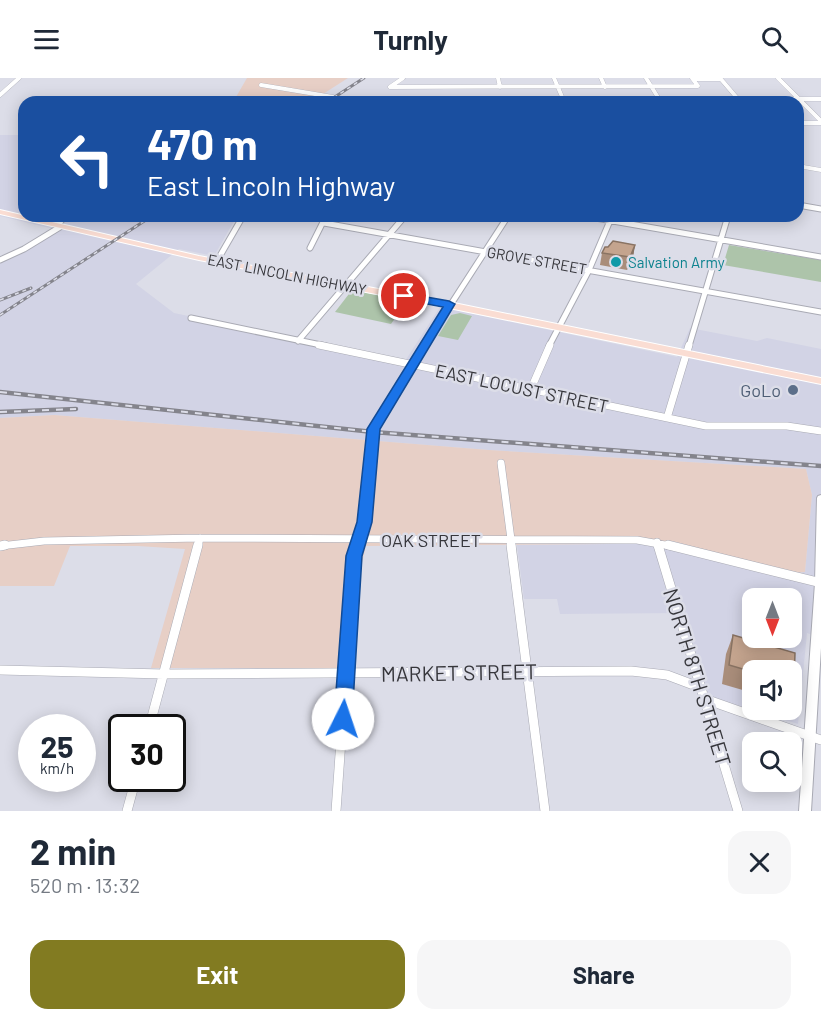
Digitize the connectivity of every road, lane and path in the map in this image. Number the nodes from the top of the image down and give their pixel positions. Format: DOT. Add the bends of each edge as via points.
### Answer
graph roads {
  1 [pos="19,78"];
  2 [pos="403,78"];
  3 [pos="498,78"];
  4 [pos="554,78"];
  5 [pos="601,78"];
  6 [pos="646,78"];
  7 [pos="692,78"];
  8 [pos="720,78"];
  9 [pos="778,78"];
  10 [pos="261,85"];
  11 [pos="488,87"];
  12 [pos="500,87"];
  13 [pos="557,87"];
  14 [pos="605,87"];
  15 [pos="652,87"];
  16 [pos="0,95"];
  17 [pos="322,96"];
  18 [pos="490,96"];
  19 [pos="562,96"];
  20 [pos="657,96"];
  21 [pos="735,96"];
  22 [pos="796,96"];
  23 [pos="804,99"];
  24 [pos="821,99"];
  25 [pos="804,104"];
  26 [pos="821,122"];
  27 [pos="804,123"];
  28 [pos="804,167"];
  29 [pos="821,170"];
  30 [pos="804,206"];
  31 [pos="821,209"];
  32 [pos="0,212"];
  33 [pos="18,217"];
  34 [pos="39,222"];
  35 [pos="61,222"];
  36 [pos="240,222"];
  37 [pos="400,222"];
  38 [pos="504,222"];
  39 [pos="609,222"];
  40 [pos="632,222"];
  41 [pos="726,222"];
  42 [pos="324,223"];
  43 [pos="58,227"];
  44 [pos="389,234"];
  45 [pos="720,239"];
  46 [pos="310,248"];
  47 [pos="484,251"];
  48 [pos="821,257"];
  49 [pos="0,260"];
  50 [pos="217,261"];
  51 [pos="589,270"];
  52 [pos="345,285"];
  53 [pos="705,290"];
  54 [pos="449,304"];
  55 [pos="821,312"];
  56 [pos="191,318"];
  57 [pos="558,327"];
  58 [pos="298,341"];
  59 [pos="688,354"];
  60 [pos="412,365"];
  61 [pos="821,381"];
  62 [pos="530,391"];
  63 [pos="667,418"];
  64 [pos="821,431"];
  65 [pos="501,463"];
  66 [pos="821,499"];
  67 [pos="200,538"];
  68 [pos="359,540"];
  69 [pos="512,541"];
  70 [pos="657,542"];
  71 [pos="0,546"];
  72 [pos="821,583"];
  73 [pos="0,670"];
  74 [pos="527,671"];
  75 [pos="164,674"];
  76 [pos="346,674"];
  77 [pos="699,687"];
  78 [pos="705,699"];
  79 [pos="153,714"];
  80 [pos="815,738"];
  81 [pos="132,792"];
  82 [pos="127,811"];
  83 [pos="336,811"];
  84 [pos="544,811"];
  85 [pos="738,811"];
  86 [pos="805,811"];
  1 -- 16 [label="street"];
  2 -- 11 [label="street" via="390,87"];
  3 -- 12 [label="street"];
  4 -- 13 [label="street"];
  5 -- 14 [label="street"];
  6 -- 15 [label="street"];
  7 -- 8 [label="street"];
  7 -- 15 [label="street" via="698,85"];
  8 -- 21 [label="street"];
  9 -- 22 [label="street"];
  10 -- 17 [label="street"];
  11 -- 12 [label="street"];
  11 -- 18 [label="street"];
  12 -- 13 [label="street"];
  13 -- 14 [label="street"];
  13 -- 19 [label="street"];
  14 -- 15 [label="street"];
  15 -- 20 [label="street"];
  23 -- 24 [label="street"];
  25 -- 26 [label="street"];
  26 -- 27 [label="street"];
  28 -- 29 [label="street"];
  30 -- 31 [label="street"];
  32 -- 33 [label="main road, EAST LINCOLN HIGHWAY"];
  34 -- 43 [label="main road, EAST LINCOLN HIGHWAY"];
  35 -- 43 [label="street"];
  36 -- 50 [label="street"];
  37 -- 44 [label="street"];
  38 -- 47 [label="street"];
  39 -- 51 [label="street"];
  40 -- 45 [label="street"];
  41 -- 45 [label="street"];
  42 -- 44 [label="street, GROVE STREET"];
  42 -- 46 [label="street"];
  43 -- 49 [label="street"];
  43 -- 50 [label="main road, EAST LINCOLN HIGHWAY"];
  44 -- 47 [label="street, GROVE STREET"];
  44 -- 52 [label="street"];
  45 -- 48 [label="street"];
  45 -- 53 [label="street"];
  47 -- 51 [label="street, GROVE STREET"];
  47 -- 54 [label="street"];
  50 -- 52 [label="main road, EAST LINCOLN HIGHWAY"];
  51 -- 53 [label="street, GROVE STREET"];
  51 -- 57 [label="street"];
  52 -- 54 [label="main road, EAST LINCOLN HIGHWAY"];
  52 -- 58 [label="street"];
  53 -- 55 [label="street, GROVE STREET"];
  53 -- 59 [label="street"];
  54 -- 57 [label="main road, EAST LINCOLN HIGHWAY"];
  54 -- 60 [label="street"];
  56 -- 58 [label="street, EAST LOCUST STREET"];
  57 -- 59 [label="main road, EAST LINCOLN HIGHWAY"];
  57 -- 62 [label="street"];
  58 -- 60 [label="street, EAST LOCUST STREET"];
  59 -- 61 [label="main road, EAST LINCOLN HIGHWAY"];
  59 -- 63 [label="street"];
  60 -- 62 [label="street, EAST LOCUST STREET"];
  60 -- 68 [label="street" via="374,429 365,522"];
  62 -- 63 [label="street, EAST LOCUST STREET"];
  63 -- 64 [label="street, EAST LOCUST STREET" via="714,427 788,426"];
  65 -- 69 [label="street"];
  66 -- 72 [label="street"];
  67 -- 68 [label="street, OAK STREET"];
  67 -- 71 [label="street, OAK STREET" via="44,541"];
  67 -- 75 [label="street"];
  68 -- 69 [label="street, OAK STREET"];
  68 -- 76 [label="street" via="354,556"];
  69 -- 70 [label="street, OAK STREET"];
  69 -- 74 [label="street"];
  70 -- 72 [label="street, OAK STREET"];
  70 -- 77 [label="street, NORTH 8TH STREET"];
  72 -- 80 [label="street"];
  73 -- 75 [label="street, MARKET STREET"];
  74 -- 76 [label="street, MARKET STREET"];
  74 -- 77 [label="street, MARKET STREET" via="653,672"];
  74 -- 84 [label="street"];
  75 -- 76 [label="street, MARKET STREET"];
  75 -- 79 [label="street"];
  76 -- 83 [label="street"];
  77 -- 78 [label="street, NORTH 8TH STREET"];
  78 -- 80 [label="street"];
  78 -- 85 [label="street, NORTH 8TH STREET"];
  80 -- 86 [label="street"];
  81 -- 82 [label="street"];
}
